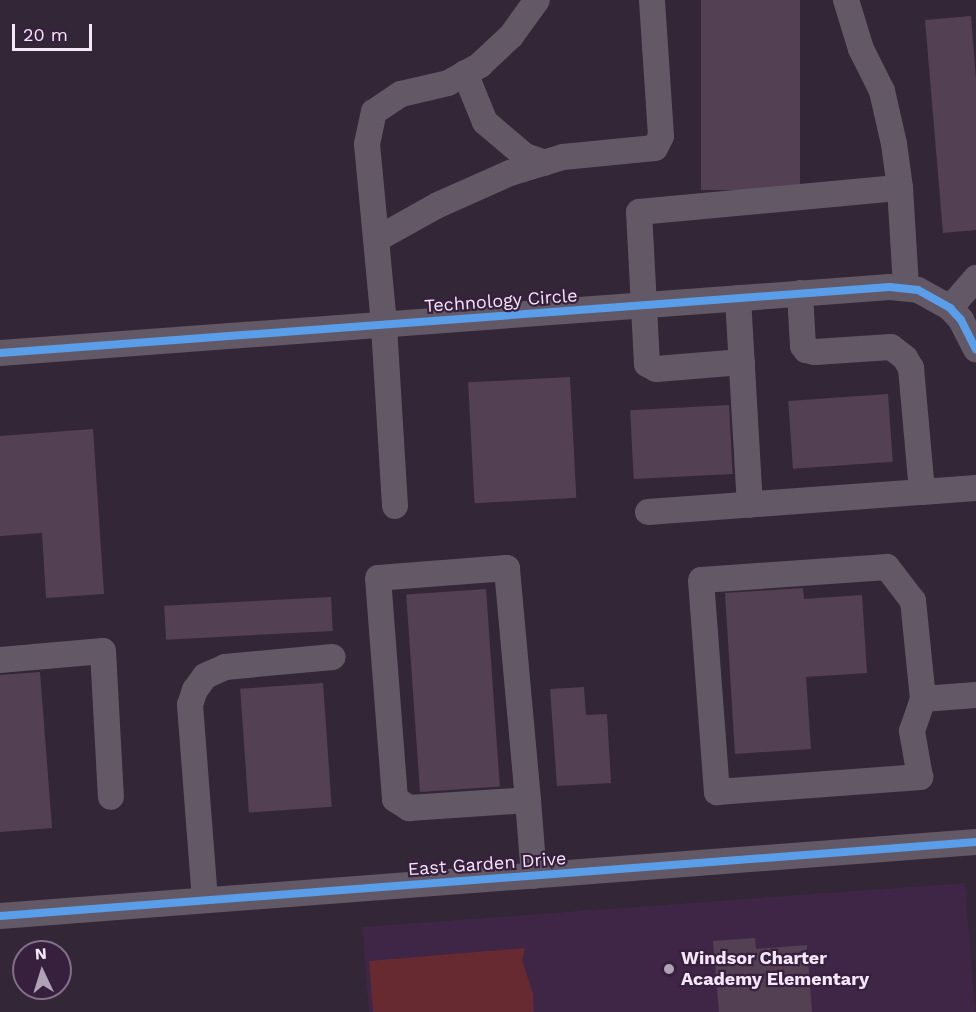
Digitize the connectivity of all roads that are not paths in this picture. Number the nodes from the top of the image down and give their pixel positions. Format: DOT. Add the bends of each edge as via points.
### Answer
graph roads {
  1 [pos="537,0"];
  2 [pos="652,0"];
  3 [pos="846,0"];
  4 [pos="465,73"];
  5 [pos="545,163"];
  6 [pos="900,188"];
  7 [pos="377,239"];
  8 [pos="976,278"];
  9 [pos="906,287"];
  10 [pos="800,293"];
  11 [pos="738,298"];
  12 [pos="644,305"];
  13 [pos="950,308"];
  14 [pos="384,324"];
  15 [pos="976,349"];
  16 [pos="0,353"];
  17 [pos="742,362"];
  18 [pos="976,488"];
  19 [pos="922,492"];
  20 [pos="750,505"];
  21 [pos="394,506"];
  22 [pos="648,512"];
  23 [pos="333,657"];
  24 [pos="0,660"];
  25 [pos="976,695"];
  26 [pos="923,699"];
  27 [pos="111,797"];
  28 [pos="528,800"];
  29 [pos="976,842"];
  30 [pos="534,876"];
  31 [pos="205,900"];
  32 [pos="0,916"];
  1 -- 4 [label="street" via="511,36 480,65"];
  2 -- 5 [label="street" via="661,136 655,148"];
  3 -- 6 [label="street" via="861,49 882,91"];
  4 -- 5 [label="street" via="485,122 525,156"];
  4 -- 7 [label="street" via="448,83 401,94 374,112 367,144"];
  5 -- 7 [label="street" via="438,206"];
  6 -- 9 [label="street"];
  6 -- 12 [label="street" via="639,212"];
  7 -- 14 [label="street"];
  8 -- 13 [label="street"];
  9 -- 10 [label="street, Technology Circle"];
  9 -- 13 [label="street, Technology Circle"];
  10 -- 11 [label="street, Technology Circle"];
  10 -- 19 [label="street" via="806,350 891,347 905,358 911,368"];
  11 -- 12 [label="street, Technology Circle"];
  11 -- 17 [label="street"];
  12 -- 14 [label="street, Technology Circle"];
  12 -- 17 [label="street" via="644,352 650,368"];
  13 -- 15 [label="street, Technology Circle"];
  14 -- 16 [label="street, Technology Circle"];
  14 -- 21 [label="street"];
  17 -- 20 [label="street"];
  18 -- 19 [label="street"];
  19 -- 20 [label="street"];
  20 -- 22 [label="street"];
  23 -- 31 [label="street" via="225,667 205,676 195,690 190,705"];
  24 -- 27 [label="street" via="103,651"];
  25 -- 26 [label="street"];
  26 -- 26 [label="street" via="912,731 920,777 717,792 701,580 887,567 913,601"];
  28 -- 28 [label="street" via="409,808 395,799 378,578 507,568"];
  28 -- 30 [label="street"];
  29 -- 30 [label="street, East Garden Drive"];
  30 -- 31 [label="street, East Garden Drive"];
  31 -- 32 [label="street, East Garden Drive"];
}
